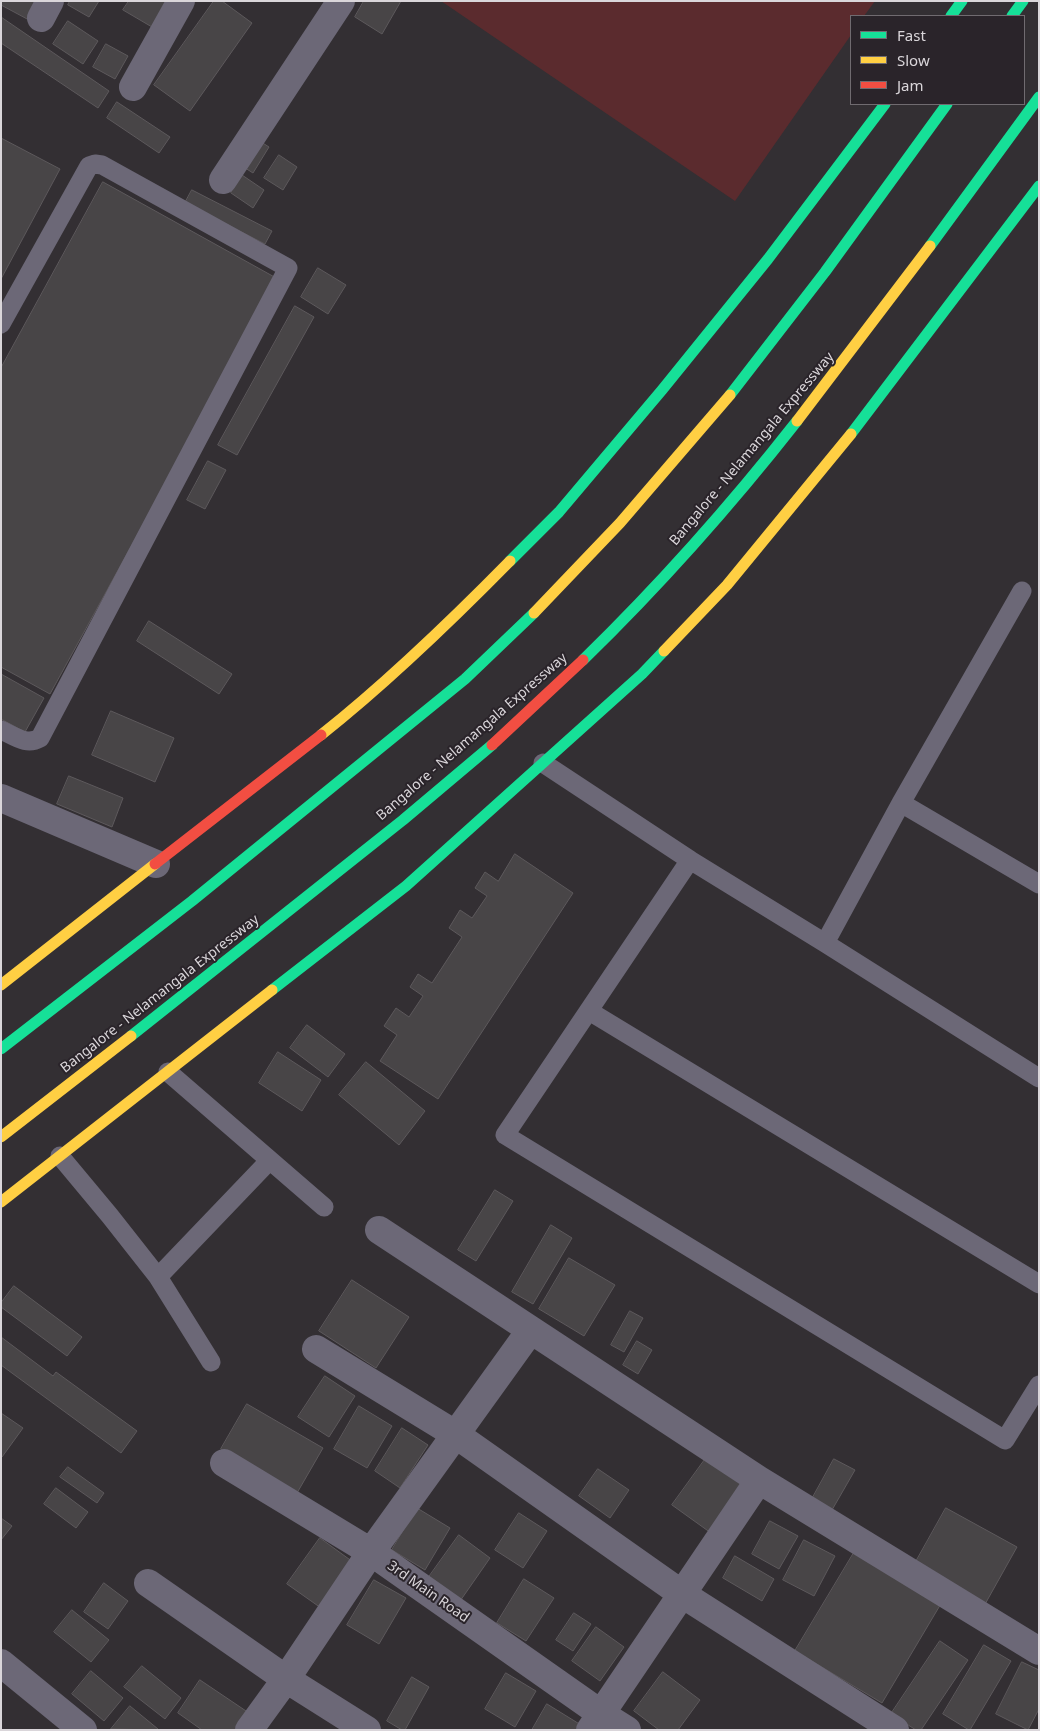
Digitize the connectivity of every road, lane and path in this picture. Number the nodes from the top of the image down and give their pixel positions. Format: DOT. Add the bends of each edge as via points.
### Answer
graph roads {
  1 [pos="181,1"];
  2 [pos="341,1"];
  3 [pos="962,1"];
  4 [pos="1023,1"];
  5 [pos="952,15"];
  6 [pos="1013,15"];
  7 [pos="133,86"];
  8 [pos="1039,97"];
  9 [pos="884,105"];
  10 [pos="946,105"];
  11 [pos="223,180"];
  12 [pos="1039,186"];
  13 [pos="1,324"];
  14 [pos="1022,591"];
  15 [pos="1,730"];
  16 [pos="543,763"];
  17 [pos="1,798"];
  18 [pos="901,803"];
  19 [pos="690,860"];
  20 [pos="156,864"];
  21 [pos="1039,884"];
  22 [pos="825,943"];
  23 [pos="1,985"];
  24 [pos="589,1011"];
  25 [pos="1,1048"];
  26 [pos="168,1072"];
  27 [pos="1039,1078"];
  28 [pos="1,1137"];
  29 [pos="60,1156"];
  30 [pos="270,1160"];
  31 [pos="1,1202"];
  32 [pos="324,1207"];
  33 [pos="379,1230"];
  34 [pos="158,1277"];
  35 [pos="1039,1284"];
  36 [pos="530,1331"];
  37 [pos="316,1349"];
  38 [pos="212,1362"];
  39 [pos="1039,1385"];
  40 [pos="455,1434"];
  41 [pos="224,1463"];
  42 [pos="759,1480"];
  43 [pos="371,1552"];
  44 [pos="148,1583"];
  45 [pos="682,1594"];
  46 [pos="1036,1642"];
  47 [pos="1,1663"];
  48 [pos="286,1679"];
  49 [pos="595,1721"];
  50 [pos="83,1730"];
  51 [pos="249,1730"];
  52 [pos="367,1730"];
  53 [pos="627,1730"];
  54 [pos="895,1730"];
  1 -- 7 [label="street"];
  2 -- 11 [label="street"];
  3 -- 5 [label="main road"];
  4 -- 6 [label="main road"];
  8 -- 28 [label="main road, Bangalore - Nelamangala Expressway" via="853,352 779,445 702,535 620,623 541,700 433,796"];
  9 -- 20 [label="main road" via="768,259 559,512 456,616 343,717"];
  10 -- 25 [label="main road" via="826,272 722,406 626,516 525,622 465,678 394,737 192,901"];
  12 -- 16 [label="main road" via="853,432 727,585 642,674"];
  13 -- 15 [label="lane" via="89,166 94,164 102,165 288,268 40,738 33,742 24,741"];
  14 -- 18 [label="lane"];
  16 -- 19 [label="lane"];
  16 -- 26 [label="main road" via="406,886"];
  17 -- 20 [label="street"];
  18 -- 21 [label="lane"];
  18 -- 22 [label="lane"];
  19 -- 22 [label="lane"];
  19 -- 24 [label="lane"];
  20 -- 23 [label="main road"];
  22 -- 27 [label="lane"];
  24 -- 35 [label="lane"];
  24 -- 39 [label="lane" via="505,1135 1005,1440"];
  26 -- 29 [label="main road"];
  26 -- 30 [label="lane"];
  29 -- 31 [label="main road"];
  29 -- 34 [label="lane"];
  30 -- 32 [label="lane"];
  30 -- 34 [label="lane"];
  33 -- 36 [label="street"];
  34 -- 38 [label="lane"];
  36 -- 40 [label="street"];
  36 -- 42 [label="street"];
  37 -- 40 [label="street"];
  40 -- 43 [label="street"];
  40 -- 45 [label="street"];
  41 -- 43 [label="street, 3rd Main Road"];
  42 -- 45 [label="street"];
  42 -- 46 [label="street"];
  43 -- 48 [label="street"];
  43 -- 49 [label="street, 3rd Main Road"];
  44 -- 48 [label="street"];
  45 -- 49 [label="street"];
  45 -- 54 [label="street"];
  47 -- 50 [label="street"];
  48 -- 51 [label="street"];
  48 -- 52 [label="street"];
  49 -- 53 [label="street, 3rd Main Road"];
}
